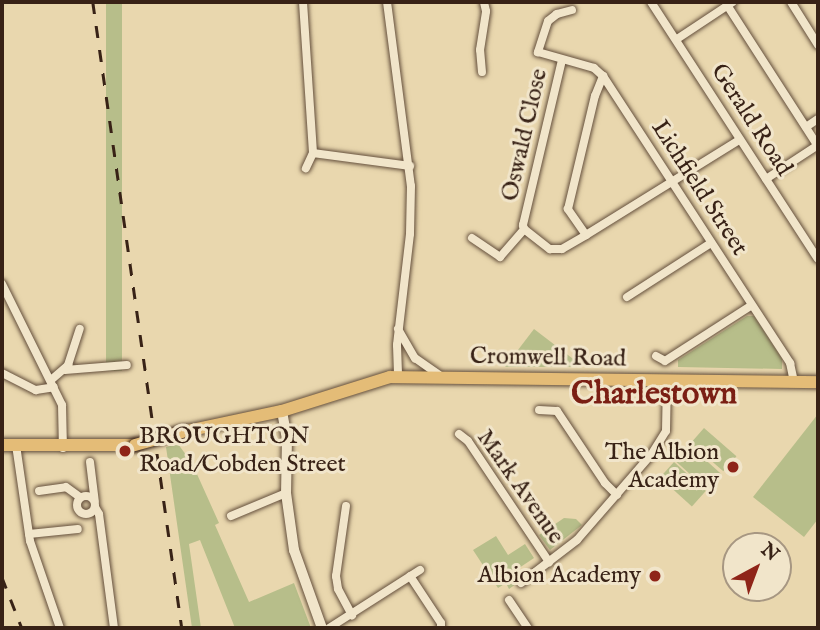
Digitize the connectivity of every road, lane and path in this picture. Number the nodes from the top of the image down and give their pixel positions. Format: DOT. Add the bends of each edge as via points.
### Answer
graph roads {
  1 [pos="303,2"];
  2 [pos="387,2"];
  3 [pos="484,2"];
  4 [pos="651,2"];
  5 [pos="791,2"];
  6 [pos="730,4"];
  7 [pos="572,10"];
  8 [pos="677,39"];
  9 [pos="818,44"];
  10 [pos="562,60"];
  11 [pos="482,72"];
  12 [pos="603,76"];
  13 [pos="818,118"];
  14 [pos="806,127"];
  15 [pos="739,139"];
  16 [pos="818,146"];
  17 [pos="313,153"];
  18 [pos="410,166"];
  19 [pos="306,168"];
  20 [pos="766,179"];
  21 [pos="671,180"];
  22 [pos="524,229"];
  23 [pos="586,236"];
  24 [pos="472,237"];
  25 [pos="711,243"];
  26 [pos="818,259"];
  27 [pos="2,284"];
  28 [pos="627,297"];
  29 [pos="752,305"];
  30 [pos="398,328"];
  31 [pos="80,329"];
  32 [pos="656,356"];
  33 [pos="127,365"];
  34 [pos="65,370"];
  35 [pos="2,373"];
  36 [pos="443,377"];
  37 [pos="398,378"];
  38 [pos="667,380"];
  39 [pos="794,382"];
  40 [pos="52,383"];
  41 [pos="818,383"];
  42 [pos="539,410"];
  43 [pos="282,411"];
  44 [pos="459,433"];
  45 [pos="2,445"];
  46 [pos="16,445"];
  47 [pos="64,448"];
  48 [pos="90,463"];
  49 [pos="39,491"];
  50 [pos="286,493"];
  51 [pos="617,495"];
  52 [pos="80,497"];
  53 [pos="95,504"];
  54 [pos="345,506"];
  55 [pos="230,516"];
  56 [pos="78,529"];
  57 [pos="29,534"];
  58 [pos="549,562"];
  59 [pos="420,570"];
  60 [pos="410,576"];
  61 [pos="521,583"];
  62 [pos="509,600"];
  63 [pos="352,615"];
  64 [pos="60,628"];
  65 [pos="108,628"];
  66 [pos="114,628"];
  67 [pos="322,628"];
  68 [pos="329,628"];
  69 [pos="441,628"];
  70 [pos="528,628"];
  1 -- 17 [label="street"];
  2 -- 18 [label="street"];
  3 -- 11 [label="street"];
  4 -- 8 [label="street, Gerald Road"];
  5 -- 9 [label="street"];
  6 -- 8 [label="street"];
  6 -- 14 [label="street"];
  7 -- 10 [label="street" via="548,21 538,52"];
  8 -- 15 [label="street, Gerald Road"];
  10 -- 12 [label="street" via="594,68"];
  10 -- 22 [label="street, Oswald Close"];
  12 -- 21 [label="street, Lichfield Street"];
  12 -- 23 [label="street" via="568,209"];
  13 -- 14 [label="street"];
  14 -- 16 [label="street"];
  15 -- 20 [label="street, Gerald Road"];
  15 -- 21 [label="street"];
  16 -- 20 [label="street"];
  17 -- 18 [label="street"];
  17 -- 19 [label="street"];
  18 -- 30 [label="street" via="410,234"];
  20 -- 26 [label="street, Gerald Road"];
  21 -- 23 [label="street"];
  21 -- 25 [label="street, Lichfield Street"];
  22 -- 23 [label="street, Oswald Close" via="555,251"];
  22 -- 24 [label="street" via="500,257"];
  25 -- 28 [label="street"];
  25 -- 29 [label="street, Lichfield Street"];
  27 -- 40 [label="street"];
  29 -- 32 [label="street" via="665,361"];
  29 -- 39 [label="street, Lichfield Street" via="790,363"];
  30 -- 36 [label="street" via="415,358"];
  30 -- 37 [label="street"];
  31 -- 34 [label="street"];
  33 -- 34 [label="street"];
  34 -- 40 [label="street"];
  35 -- 40 [label="street" via="36,390"];
  36 -- 37 [label="highway, Cromwell Road"];
  36 -- 38 [label="highway, Cromwell Road"];
  37 -- 43 [label="highway, Cromwell Road" via="375,380"];
  38 -- 39 [label="highway, Cromwell Road"];
  38 -- 51 [label="street" via="666,431"];
  39 -- 41 [label="highway, Cromwell Road"];
  40 -- 47 [label="street" via="62,405"];
  42 -- 51 [label="street" via="557,411"];
  43 -- 47 [label="highway, Cromwell Road, bridge" via="135,445"];
  43 -- 50 [label="street" via="287,438"];
  44 -- 58 [label="street, Mark Avenue"];
  45 -- 46 [label="highway, Cromwell Road"];
  46 -- 47 [label="highway, Cromwell Road"];
  46 -- 57 [label="street"];
  48 -- 53 [label="street"];
  49 -- 52 [label="street" via="66,487"];
  50 -- 55 [label="street"];
  50 -- 67 [label="street" via="294,550"];
  51 -- 58 [label="street" via="577,540"];
  52 -- 53 [label="street" via="89,496"];
  52 -- 53 [label="street" via="77,507 82,513 90,513"];
  53 -- 66 [label="street"];
  54 -- 63 [label="street" via="336,576"];
  56 -- 57 [label="street"];
  57 -- 64 [label="street"];
  58 -- 61 [label="street"];
  59 -- 60 [label="street"];
  60 -- 63 [label="street"];
  60 -- 69 [label="street"];
  62 -- 70 [label="street"];
  63 -- 68 [label="street"];
  65 -- 66 [label="street"];
}
